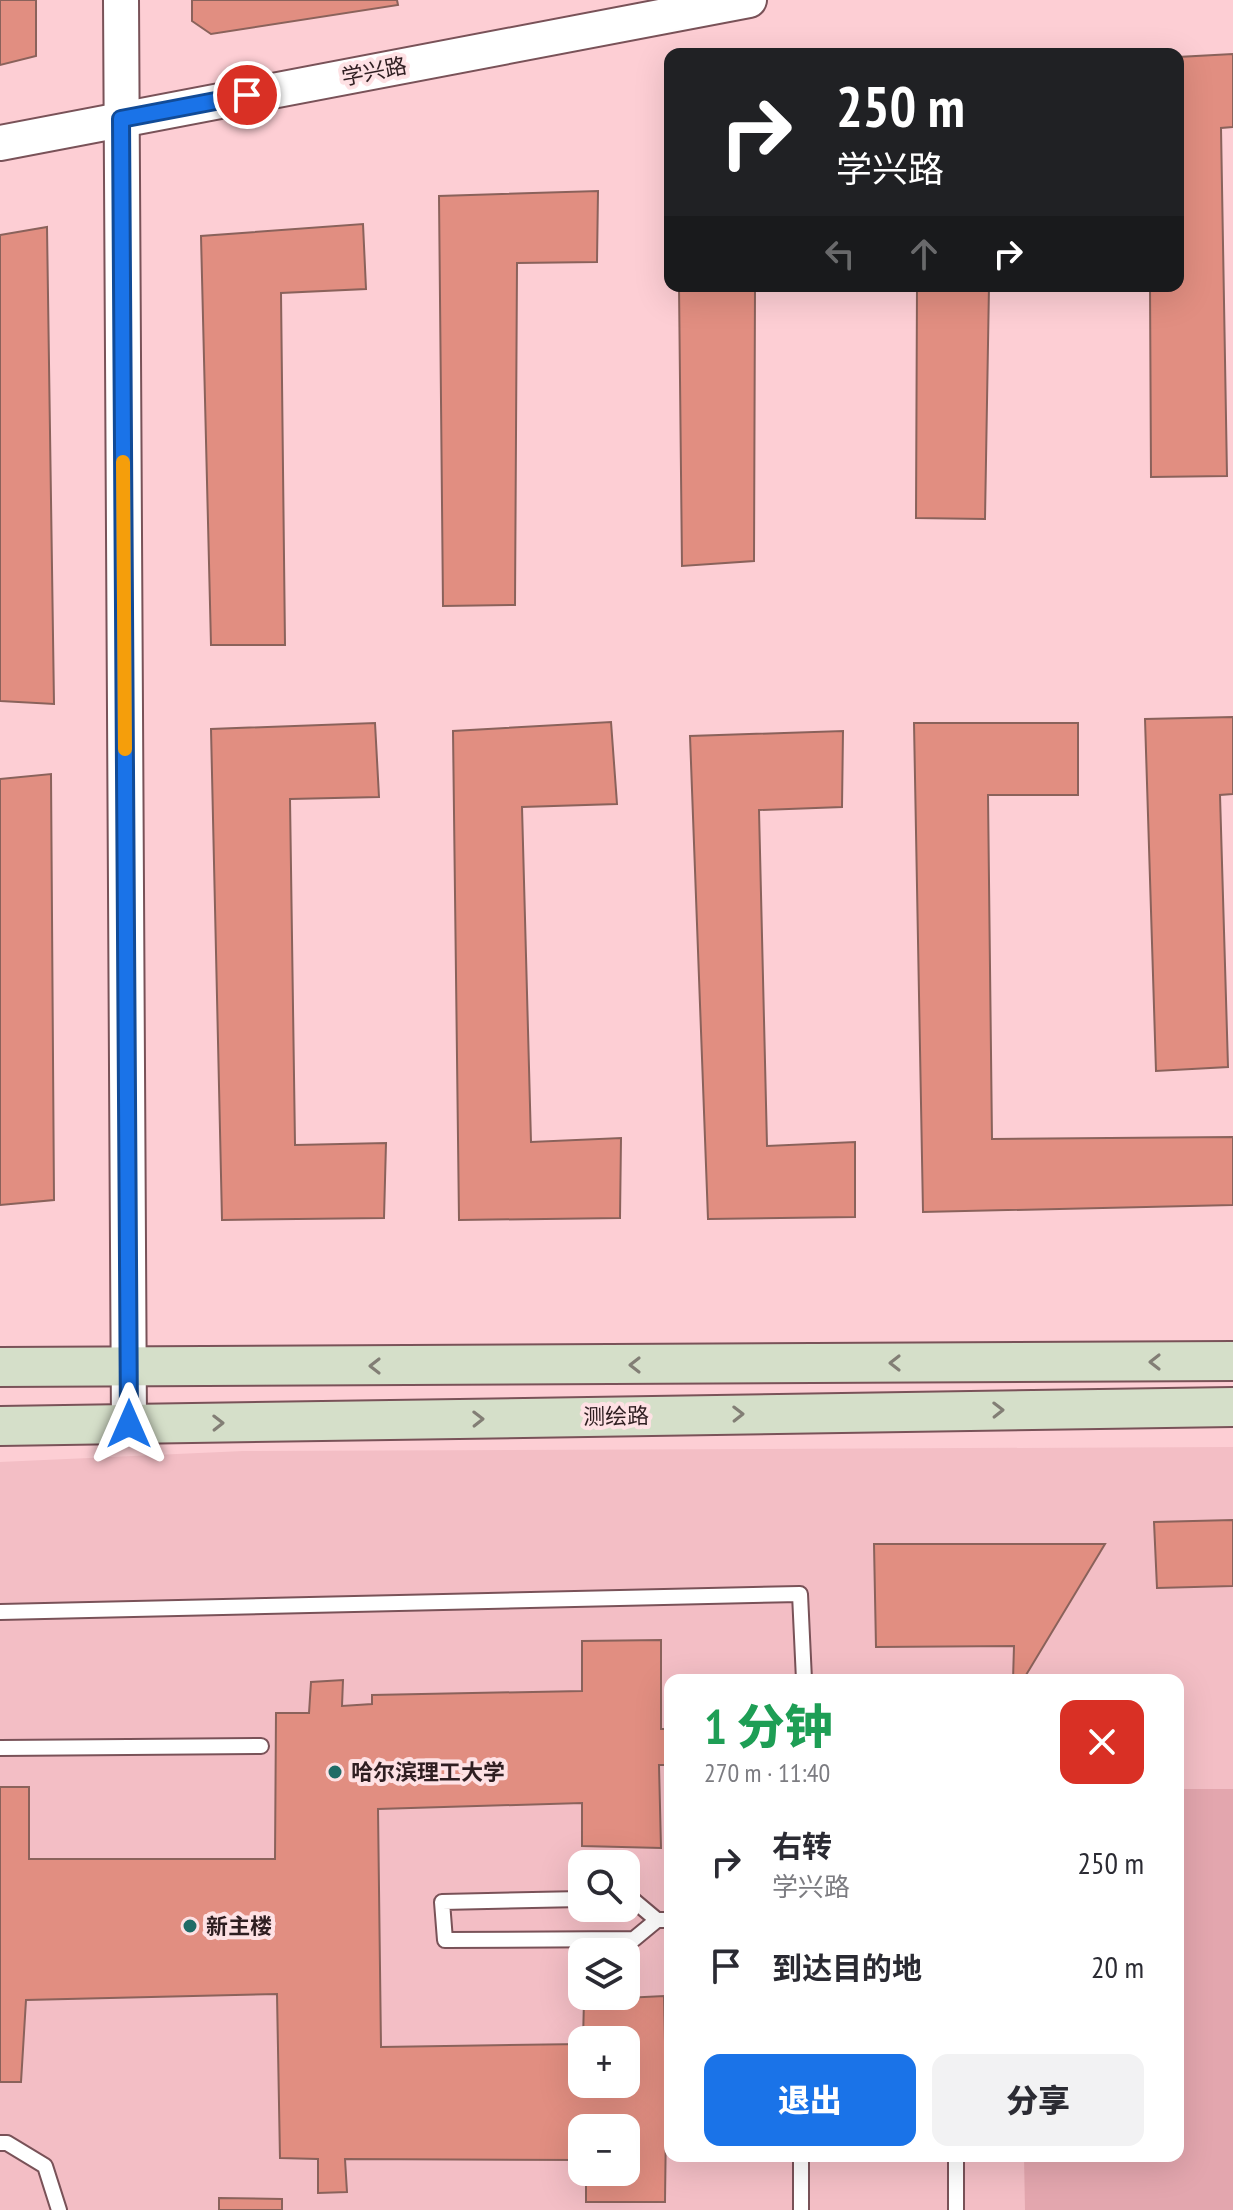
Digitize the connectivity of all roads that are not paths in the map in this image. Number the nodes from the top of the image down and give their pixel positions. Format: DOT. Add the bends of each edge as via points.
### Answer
graph roads {
  1 [pos="121,0"];
  2 [pos="749,0"];
  3 [pos="121,119"];
  4 [pos="0,143"];
  5 [pos="1233,1361"];
  6 [pos="0,1367"];
  7 [pos="129,1367"];
  8 [pos="1233,1407"];
  9 [pos="129,1424"];
  10 [pos="0,1426"];
  11 [pos="0,1612"];
  12 [pos="804,1674"];
  13 [pos="261,1746"];
  14 [pos="0,1748"];
  15 [pos="568,1899"];
  16 [pos="640,1904"];
  17 [pos="664,1920"];
  18 [pos="0,2143"];
  19 [pos="801,2162"];
  20 [pos="956,2162"];
  21 [pos="59,2210"];
  22 [pos="801,2210"];
  23 [pos="956,2210"];
  1 -- 3 [label="street"];
  2 -- 3 [label="street, 学兴路"];
  3 -- 4 [label="street, 学兴路"];
  3 -- 7 [label="street"];
  5 -- 7 [label="main road, one-way"];
  6 -- 7 [label="main road"];
  7 -- 9 [label="street"];
  9 -- 8 [label="main road, 测绘路, one-way"];
  9 -- 10 [label="main road, 测绘路"];
  11 -- 12 [label="lane" via="800,1594"];
  13 -- 14 [label="lane"];
  15 -- 17 [label="lane" via="442,1902 445,1940 634,1939"];
  16 -- 17 [label="lane"];
  18 -- 21 [label="lane" via="45,2166"];
  19 -- 22 [label="lane"];
  20 -- 23 [label="lane"];
}
